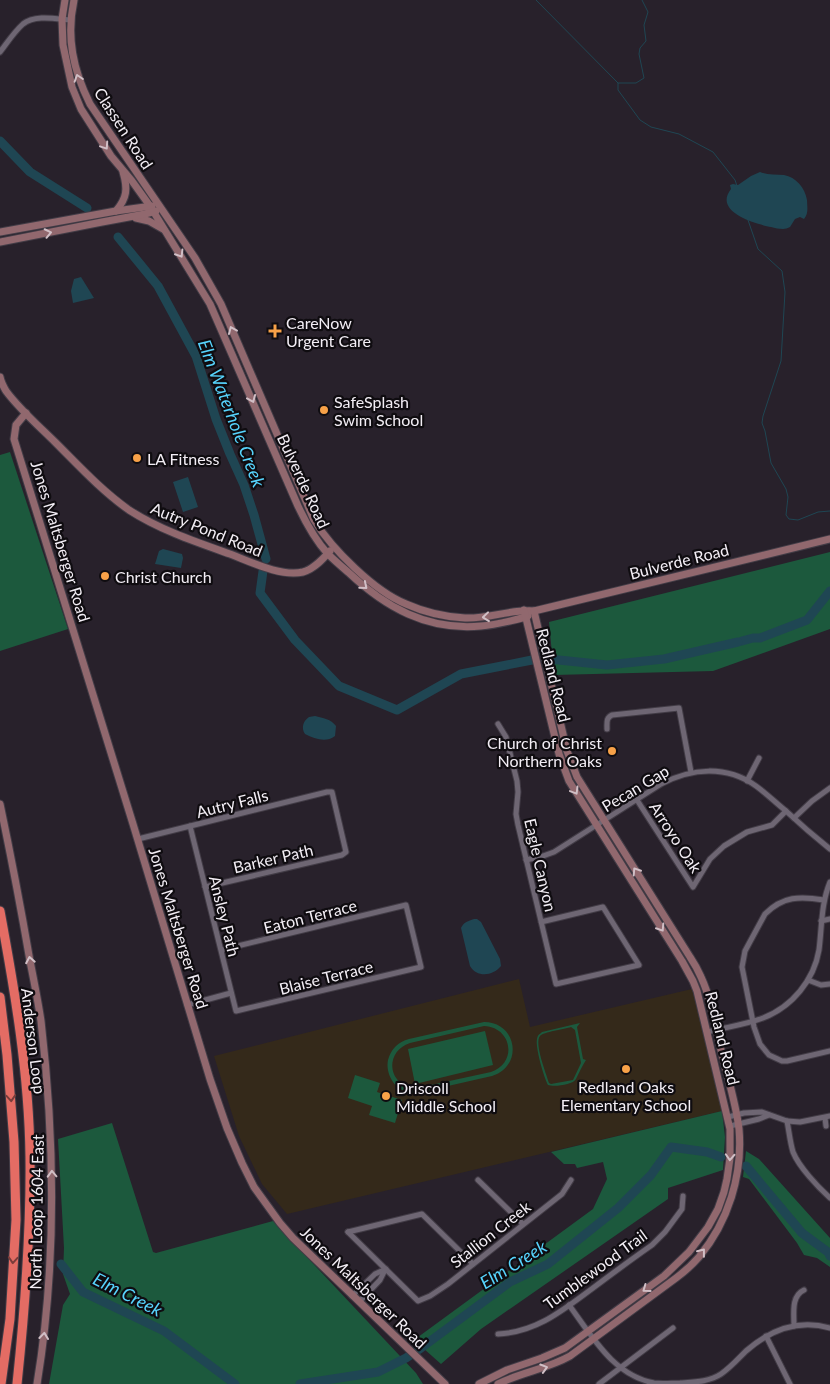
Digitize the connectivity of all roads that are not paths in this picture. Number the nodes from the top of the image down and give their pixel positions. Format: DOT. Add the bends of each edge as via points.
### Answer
graph roads {
  1 [pos="65,0"];
  2 [pos="74,0"];
  3 [pos="62,19"];
  4 [pos="71,20"];
  5 [pos="0,52"];
  6 [pos="98,116"];
  7 [pos="89,122"];
  8 [pos="122,169"];
  9 [pos="150,206"];
  10 [pos="157,210"];
  11 [pos="116,211"];
  12 [pos="131,216"];
  13 [pos="166,231"];
  14 [pos="0,232"];
  15 [pos="0,242"];
  16 [pos="0,377"];
  17 [pos="26,413"];
  18 [pos="269,417"];
  19 [pos="261,421"];
  20 [pos="830,539"];
  21 [pos="334,547"];
  22 [pos="328,554"];
  23 [pos="534,611"];
  24 [pos="525,614"];
  25 [pos="498,724"];
  26 [pos="607,728"];
  27 [pos="759,758"];
  28 [pos="691,772"];
  29 [pos="747,781"];
  30 [pos="830,788"];
  31 [pos="637,800"];
  32 [pos="0,804"];
  33 [pos="786,811"];
  34 [pos="794,818"];
  35 [pos="604,821"];
  36 [pos="190,826"];
  37 [pos="596,826"];
  38 [pos="138,839"];
  39 [pos="830,849"];
  40 [pos="346,852"];
  41 [pos="526,860"];
  42 [pos="830,882"];
  43 [pos="205,887"];
  44 [pos="824,900"];
  45 [pos="0,911"];
  46 [pos="830,919"];
  47 [pos="821,921"];
  48 [pos="541,922"];
  49 [pos="221,950"];
  50 [pos="421,967"];
  51 [pos="808,980"];
  52 [pos="830,984"];
  53 [pos="705,988"];
  54 [pos="697,991"];
  55 [pos="231,994"];
  56 [pos="0,997"];
  57 [pos="187,1005"];
  58 [pos="236,1012"];
  59 [pos="753,1021"];
  60 [pos="716,1030"];
  61 [pos="707,1032"];
  62 [pos="830,1051"];
  63 [pos="736,1115"];
  64 [pos="768,1116"];
  65 [pos="728,1117"];
  66 [pos="827,1117"];
  67 [pos="787,1121"];
  68 [pos="738,1124"];
  69 [pos="730,1126"];
  70 [pos="826,1126"];
  71 [pos="478,1180"];
  72 [pos="571,1180"];
  73 [pos="683,1196"];
  74 [pos="830,1198"];
  75 [pos="523,1224"];
  76 [pos="708,1227"];
  77 [pos="717,1231"];
  78 [pos="681,1262"];
  79 [pos="473,1264"];
  80 [pos="687,1268"];
  81 [pos="386,1269"];
  82 [pos="804,1290"];
  83 [pos="352,1296"];
  84 [pos="359,1302"];
  85 [pos="569,1305"];
  86 [pos="794,1326"];
  87 [pos="673,1328"];
  88 [pos="830,1328"];
  89 [pos="588,1332"];
  90 [pos="498,1334"];
  91 [pos="766,1336"];
  92 [pos="594,1339"];
  93 [pos="565,1348"];
  94 [pos="570,1356"];
  95 [pos="620,1367"];
  96 [pos="715,1377"];
  97 [pos="655,1383"];
  98 [pos="1,1384"];
  99 [pos="17,1384"];
  100 [pos="38,1384"];
  101 [pos="445,1384"];
  102 [pos="479,1384"];
  103 [pos="498,1384"];
  104 [pos="599,1384"];
  105 [pos="719,1384"];
  106 [pos="790,1384"];
  1 -- 3 [label="main road, Classen Road"];
  2 -- 4 [label="main road, Classen Road"];
  3 -- 4 [label="street"];
  3 -- 5 [label="street" via="24,23"];
  3 -- 7 [label="main road, Classen Road" via="63,45 72,87"];
  6 -- 4 [label="main road, Classen Road, one-way" via="81,87 74,65"];
  6 -- 7 [label="main road"];
  6 -- 10 [label="main road, Classen Road" via="129,159"];
  7 -- 8 [label="main road, Classen Road, one-way"];
  8 -- 9 [label="main road, Classen Road"];
  8 -- 11 [label="main road" via="126,194"];
  9 -- 10 [label="main road"];
  9 -- 11 [label="main road"];
  10 -- 12 [label="main road"];
  10 -- 13 [label="main road, Bulverde Road"];
  18 -- 10 [label="main road, Bulverde Road, one-way" via="221,304 195,258"];
  11 -- 14 [label="main road"];
  12 -- 13 [label="main road" via="147,220"];
  15 -- 12 [label="main road, one-way"];
  13 -- 19 [label="main road, Bulverde Road, one-way" via="210,304"];
  16 -- 17 [label="main road, Autry Pond Road" via="5,390"];
  17 -- 22 [label="main road, Autry Pond Road" via="115,499 168,531 283,572 305,572"];
  17 -- 38 [label="main road, Jones Maltsberger Road" via="16,425 14,439"];
  18 -- 19 [label="main road"];
  18 -- 21 [label="main road, Bulverde Road" via="314,520"];
  19 -- 22 [label="main road, Bulverde Road" via="307,526"];
  20 -- 23 [label="main road, Bulverde Road"];
  21 -- 22 [label="main road, Autry Pond Road"];
  24 -- 21 [label="main road, Bulverde Road, one-way" via="465,618 444,616 406,604 384,592"];
  22 -- 24 [label="main road, Bulverde Road, one-way" via="389,605 434,623 500,624"];
  23 -- 24 [label="main road, Bulverde Road"];
  23 -- 35 [label="main road, Redland Road" via="570,761"];
  24 -- 37 [label="main road, Redland Road, one-way" via="562,764"];
  25 -- 41 [label="street, Eagle Canyon" via="506,737 517,781 517,820"];
  26 -- 28 [label="street" via="607,720 612,715 679,708"];
  27 -- 29 [label="street"];
  28 -- 29 [label="street, Pecan Gap" via="720,772"];
  28 -- 31 [label="street, Pecan Gap" via="661,784"];
  29 -- 33 [label="street, Pecan Gap"];
  30 -- 34 [label="street"];
  31 -- 33 [label="street, Arroyo Oak" via="693,886 710,859 724,846 747,832 772,825"];
  31 -- 35 [label="street, Pecan Gap"];
  100 -- 32 [label="main road, North Loop 1604 East, one-way" via="48,1301 53,1198 51,1125 40,1019"];
  33 -- 34 [label="street, Pecan Gap"];
  34 -- 39 [label="street, Pecan Gap"];
  35 -- 37 [label="street, Pecan Gap"];
  53 -- 35 [label="main road, Redland Road, one-way" via="690,957"];
  36 -- 38 [label="street, Autry Falls"];
  36 -- 40 [label="street, Autry Falls" via="332,792"];
  36 -- 43 [label="street, Ansley Path"];
  37 -- 41 [label="street, Pecan Gap" via="554,852"];
  37 -- 54 [label="main road, Redland Road, one-way" via="682,961"];
  38 -- 57 [label="main road, Jones Maltsberger Road"];
  40 -- 43 [label="street, Barker Path"];
  41 -- 48 [label="street, Eagle Canyon"];
  42 -- 44 [label="street"];
  43 -- 49 [label="street, Ansley Path"];
  44 -- 47 [label="street"];
  44 -- 59 [label="street" via="789,899 776,904 765,914 743,958 743,974"];
  45 -- 99 [label="highway, Anderson Loop" via="26,1077 30,1156 29,1234"];
  46 -- 47 [label="street"];
  47 -- 51 [label="street" via="816,959"];
  48 -- 48 [label="street, Eagle Canyon" via="556,984 639,965 603,907"];
  49 -- 50 [label="street, Eaton Terrace" via="406,905"];
  49 -- 55 [label="street, Ansley Path"];
  50 -- 58 [label="street, Blaise Terrace"];
  51 -- 52 [label="street" via="821,985"];
  51 -- 59 [label="street" via="780,1010"];
  53 -- 54 [label="street"];
  53 -- 60 [label="main road, Redland Road"];
  54 -- 61 [label="main road, Redland Road"];
  55 -- 57 [label="street"];
  55 -- 58 [label="street, Ansley Path"];
  56 -- 98 [label="highway, Anderson Loop, one-way" via="13,1132 16,1220 10,1319"];
  57 -- 83 [label="main road, Jones Maltsberger Road" via="234,1148 252,1182 293,1238"];
  59 -- 60 [label="street"];
  59 -- 62 [label="street" via="763,1049 776,1060 787,1061"];
  60 -- 61 [label="street"];
  60 -- 63 [label="main road, Redland Road"];
  61 -- 65 [label="main road, Redland Road"];
  63 -- 64 [label="street" via="762,1112"];
  63 -- 65 [label="street"];
  63 -- 68 [label="main road, Redland Road"];
  64 -- 67 [label="street"];
  64 -- 68 [label="street"];
  65 -- 69 [label="main road, Redland Road"];
  66 -- 67 [label="street" via="806,1122"];
  66 -- 70 [label="street"];
  67 -- 74 [label="street" via="797,1159"];
  68 -- 69 [label="street"];
  68 -- 77 [label="main road, Redland Road" via="738,1174"];
  69 -- 76 [label="main road, Redland Road, one-way" via="727,1179 718,1209"];
  71 -- 75 [label="street"];
  72 -- 75 [label="street, Stallion Creek" via="562,1194"];
  73 -- 85 [label="street, Tumblewood Trail" via="682,1209 665,1232"];
  75 -- 79 [label="street, Stallion Creek"];
  76 -- 77 [label="street"];
  76 -- 78 [label="main road, Redland Road"];
  80 -- 77 [label="main road, Redland Road, one-way"];
  78 -- 80 [label="street"];
  78 -- 89 [label="main road, Redland Road, one-way"];
  79 -- 81 [label="street, Stallion Creek" via="444,1287 418,1301"];
  79 -- 81 [label="street" via="422,1214 348,1232"];
  80 -- 92 [label="main road, Redland Road"];
  81 -- 83 [label="street" via="375,1274"];
  81 -- 84 [label="street"];
  82 -- 86 [label="street" via="798,1293 794,1302"];
  83 -- 84 [label="main road, Jones Maltsberger Road"];
  84 -- 101 [label="main road, Jones Maltsberger Road"];
  85 -- 89 [label="street"];
  85 -- 90 [label="street, Tumblewood Trail" via="537,1325"];
  86 -- 88 [label="street" via="812,1324"];
  86 -- 91 [label="street"];
  87 -- 95 [label="street"];
  89 -- 92 [label="street"];
  89 -- 93 [label="main road, Redland Road"];
  91 -- 96 [label="street"];
  91 -- 106 [label="street"];
  92 -- 94 [label="main road, Redland Road"];
  92 -- 95 [label="street"];
  93 -- 94 [label="street"];
  93 -- 102 [label="main road, Redland Road"];
  103 -- 94 [label="main road, Redland Road, one-way" via="557,1364"];
  95 -- 97 [label="street"];
  95 -- 104 [label="street"];
  96 -- 97 [label="street" via="700,1382"];
  96 -- 105 [label="street"];
}
